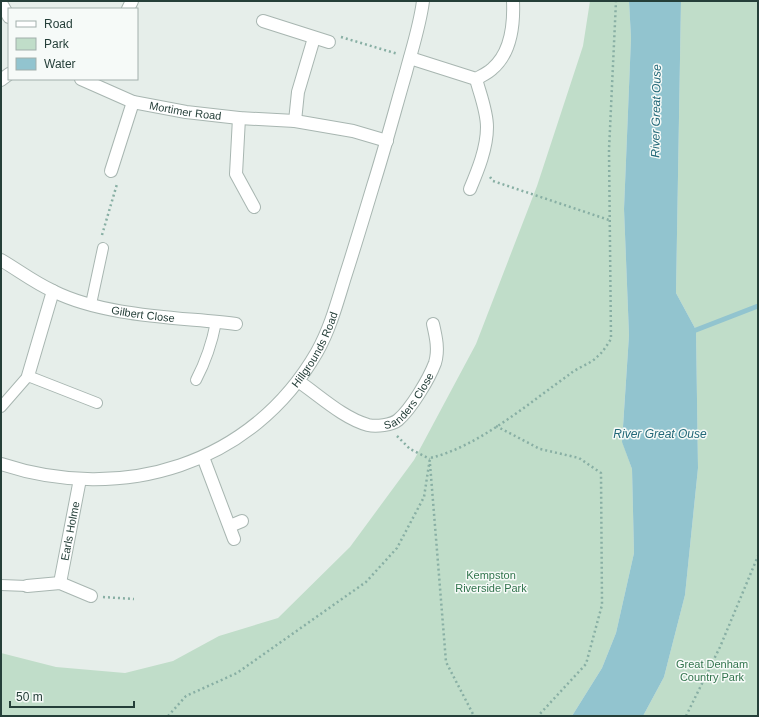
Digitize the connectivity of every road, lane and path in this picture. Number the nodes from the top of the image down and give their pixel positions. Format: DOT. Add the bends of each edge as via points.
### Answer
graph roads {
  1 [pos="423,1"];
  2 [pos="513,1"];
  3 [pos="616,1"];
  4 [pos="1,3"];
  5 [pos="8,15"];
  6 [pos="263,21"];
  7 [pos="314,38"];
  8 [pos="329,42"];
  9 [pos="410,58"];
  10 [pos="476,79"];
  11 [pos="85,80"];
  12 [pos="97,83"];
  13 [pos="133,102"];
  14 [pos="239,118"];
  15 [pos="295,121"];
  16 [pos="387,141"];
  17 [pos="111,171"];
  18 [pos="483,172"];
  19 [pos="470,189"];
  20 [pos="254,207"];
  21 [pos="609,220"];
  22 [pos="102,248"];
  23 [pos="1,260"];
  24 [pos="53,291"];
  25 [pos="91,304"];
  26 [pos="216,322"];
  27 [pos="236,324"];
  28 [pos="434,324"];
  29 [pos="28,376"];
  30 [pos="196,380"];
  31 [pos="298,381"];
  32 [pos="97,403"];
  33 [pos="1,407"];
  34 [pos="385,424"];
  35 [pos="496,426"];
  36 [pos="203,458"];
  37 [pos="430,458"];
  38 [pos="1,464"];
  39 [pos="80,479"];
  40 [pos="242,521"];
  41 [pos="230,526"];
  42 [pos="234,539"];
  43 [pos="758,556"];
  44 [pos="60,583"];
  45 [pos="1,585"];
  46 [pos="27,586"];
  47 [pos="91,596"];
  48 [pos="134,599"];
  49 [pos="168,716"];
  50 [pos="474,716"];
  51 [pos="538,716"];
  52 [pos="686,716"];
  1 -- 9 [label="street, Hillgrounds Road"];
  2 -- 10 [label="street" via="511,37 493,68"];
  3 -- 21 [label="path" via="609,150"];
  4 -- 5 [label="street"];
  6 -- 7 [label="street"];
  7 -- 8 [label="street"];
  7 -- 15 [label="street" via="298,92"];
  8 -- 9 [label="path" via="340,37"];
  9 -- 10 [label="street"];
  9 -- 16 [label="street, Hillgrounds Road"];
  10 -- 18 [label="street" via="487,127"];
  11 -- 12 [label="street, Mortimer Road"];
  12 -- 13 [label="street, Mortimer Road"];
  13 -- 14 [label="street, Mortimer Road"];
  13 -- 17 [label="street"];
  14 -- 15 [label="street, Mortimer Road"];
  14 -- 20 [label="street" via="236,174"];
  15 -- 16 [label="street, Mortimer Road" via="353,131"];
  16 -- 31 [label="street, Hillgrounds Road" via="332,321 317,352"];
  17 -- 22 [label="path" via="117,183 101,240"];
  18 -- 19 [label="street"];
  18 -- 21 [label="path" via="493,181"];
  21 -- 35 [label="path" via="611,339 598,357"];
  22 -- 25 [label="lane"];
  23 -- 24 [label="street, Gilbert Close"];
  24 -- 25 [label="street, Gilbert Close"];
  24 -- 29 [label="street"];
  25 -- 26 [label="street, Gilbert Close" via="154,316"];
  26 -- 27 [label="street, Gilbert Close"];
  26 -- 30 [label="lane" via="209,352"];
  28 -- 34 [label="street, Sanders Close" via="438,342 435,363 427,380 397,421"];
  29 -- 32 [label="lane"];
  29 -- 33 [label="lane"];
  31 -- 34 [label="street, Sanders Close" via="352,419 370,425"];
  31 -- 36 [label="street, Hillgrounds Road" via="260,422"];
  34 -- 37 [label="path" via="410,449"];
  35 -- 37 [label="path" via="448,454"];
  35 -- 51 [label="path" via="540,449 579,458 601,473 602,605 586,664"];
  36 -- 39 [label="street, Hillgrounds Road" via="174,468 144,474 112,479"];
  36 -- 41 [label="street"];
  37 -- 49 [label="path" via="424,497 397,548 366,582 237,673 186,696"];
  37 -- 50 [label="path" via="446,662"];
  38 -- 39 [label="street, Hillgrounds Road" via="44,475"];
  39 -- 44 [label="street, Earls Holme"];
  40 -- 41 [label="street"];
  41 -- 42 [label="street"];
  43 -- 52 [label="path" via="720,647"];
  44 -- 46 [label="street"];
  44 -- 47 [label="street"];
  45 -- 46 [label="lane"];
  47 -- 48 [label="path"];
}
